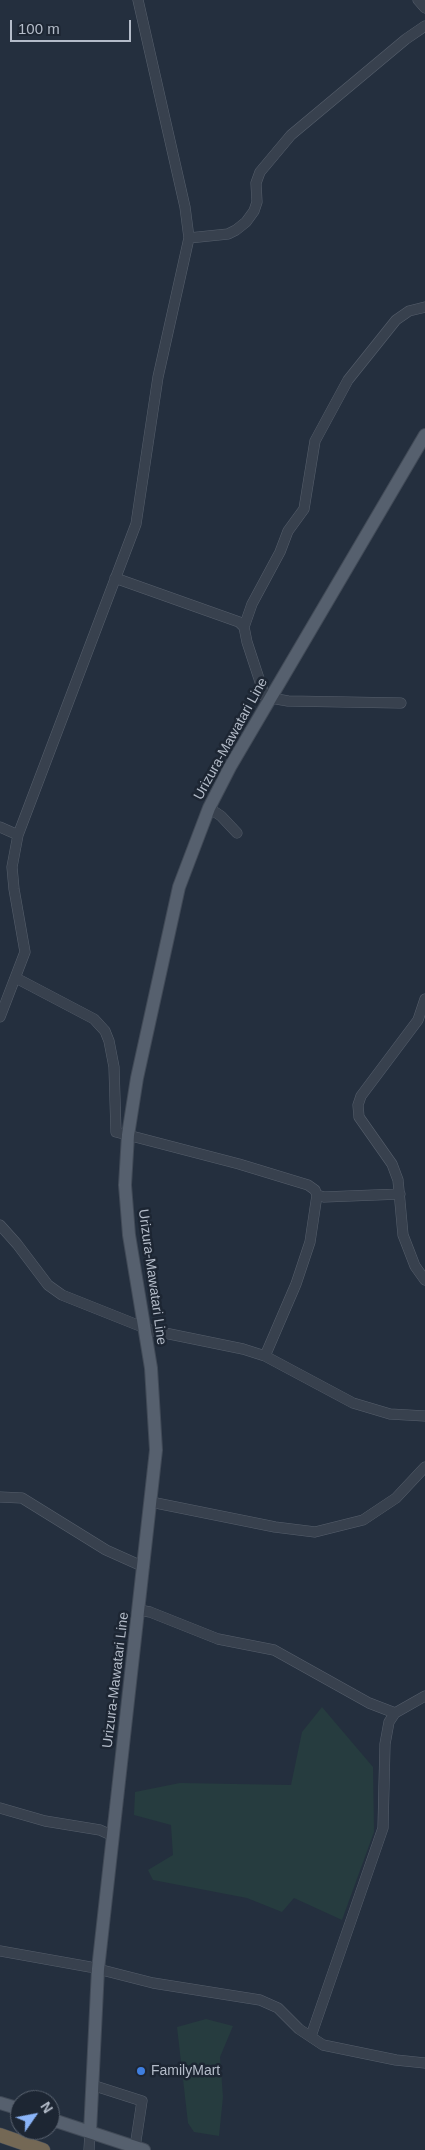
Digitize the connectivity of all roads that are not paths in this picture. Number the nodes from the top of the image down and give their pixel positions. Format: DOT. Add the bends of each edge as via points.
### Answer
graph roads {
  1 [pos="138,0"];
  2 [pos="418,0"];
  3 [pos="425,8"];
  4 [pos="425,26"];
  5 [pos="188,238"];
  6 [pos="425,306"];
  7 [pos="425,435"];
  8 [pos="115,578"];
  9 [pos="244,626"];
  10 [pos="271,698"];
  11 [pos="401,703"];
  12 [pos="209,808"];
  13 [pos="0,827"];
  14 [pos="237,833"];
  15 [pos="18,835"];
  16 [pos="16,978"];
  17 [pos="425,999"];
  18 [pos="0,1017"];
  19 [pos="128,1135"];
  20 [pos="400,1194"];
  21 [pos="316,1195"];
  22 [pos="0,1226"];
  23 [pos="425,1280"];
  24 [pos="144,1327"];
  25 [pos="265,1356"];
  26 [pos="425,1416"];
  27 [pos="425,1467"];
  28 [pos="0,1497"];
  29 [pos="151,1502"];
  30 [pos="144,1567"];
  31 [pos="139,1610"];
  32 [pos="425,1696"];
  33 [pos="396,1713"];
  34 [pos="0,1808"];
  35 [pos="113,1836"];
  36 [pos="0,1951"];
  37 [pos="98,1969"];
  38 [pos="312,2036"];
  39 [pos="425,2062"];
  40 [pos="92,2085"];
  41 [pos="60,2122"];
  42 [pos="90,2132"];
  43 [pos="0,2135"];
  44 [pos="140,2149"];
  45 [pos="43,2150"];
  46 [pos="89,2150"];
  1 -- 5 [label="street" via="182,190"];
  2 -- 3 [label="street"];
  4 -- 5 [label="street" via="291,135 260,172 254,211 241,226 228,234"];
  5 -- 8 [label="street" via="158,377 136,524"];
  6 -- 9 [label="street" via="396,320 343,388 314,441 304,509 288,532"];
  7 -- 10 [label="main road, Urizura-Mawatari Line"];
  8 -- 9 [label="street"];
  8 -- 15 [label="street"];
  9 -- 10 [label="street" via="263,692 265,697"];
  10 -- 11 [label="street"];
  10 -- 12 [label="main road, Urizura-Mawatari Line"];
  12 -- 14 [label="street"];
  12 -- 19 [label="main road, Urizura-Mawatari Line" via="179,887"];
  13 -- 15 [label="street"];
  15 -- 16 [label="street" via="12,867 25,952"];
  16 -- 18 [label="street"];
  16 -- 19 [label="street" via="94,1019 104,1032 114,1067 116,1132"];
  17 -- 20 [label="street" via="418,1020 361,1096 358,1105 359,1117 392,1164"];
  19 -- 21 [label="street" via="308,1185"];
  19 -- 24 [label="main road, Urizura-Mawatari Line" via="126,1205"];
  20 -- 21 [label="street"];
  20 -- 23 [label="street" via="403,1235 415,1266"];
  21 -- 25 [label="street" via="310,1242"];
  22 -- 24 [label="street" via="48,1285 62,1295"];
  24 -- 25 [label="street"];
  24 -- 29 [label="main road, Urizura-Mawatari Line" via="155,1409 156,1450"];
  25 -- 26 [label="street" via="353,1403 390,1414"];
  27 -- 29 [label="street" via="396,1498 362,1520 315,1532"];
  28 -- 30 [label="street" via="22,1498 106,1550"];
  29 -- 30 [label="main road, Urizura-Mawatari Line"];
  30 -- 31 [label="main road, Urizura-Mawatari Line"];
  31 -- 33 [label="street" via="218,1639 274,1650 369,1703"];
  31 -- 35 [label="main road, Urizura-Mawatari Line"];
  32 -- 33 [label="street"];
  33 -- 38 [label="street" via="389,1722 385,1744 383,1828"];
  34 -- 35 [label="street" via="45,1822 100,1830"];
  35 -- 37 [label="main road, Urizura-Mawatari Line"];
  36 -- 37 [label="street"];
  37 -- 38 [label="street" via="152,1983 260,2000 278,2008 299,2030"];
  37 -- 40 [label="main road, Urizura-Mawatari Line"];
  38 -- 39 [label="street" via="323,2045 396,2060"];
  40 -- 42 [label="main road, Urizura-Mawatari Line"];
  40 -- 44 [label="street" via="142,2101"];
  41 -- 42 [label="main road"];
  42 -- 44 [label="main road"];
  42 -- 46 [label="street"];
  43 -- 45 [label="highway"];
}
